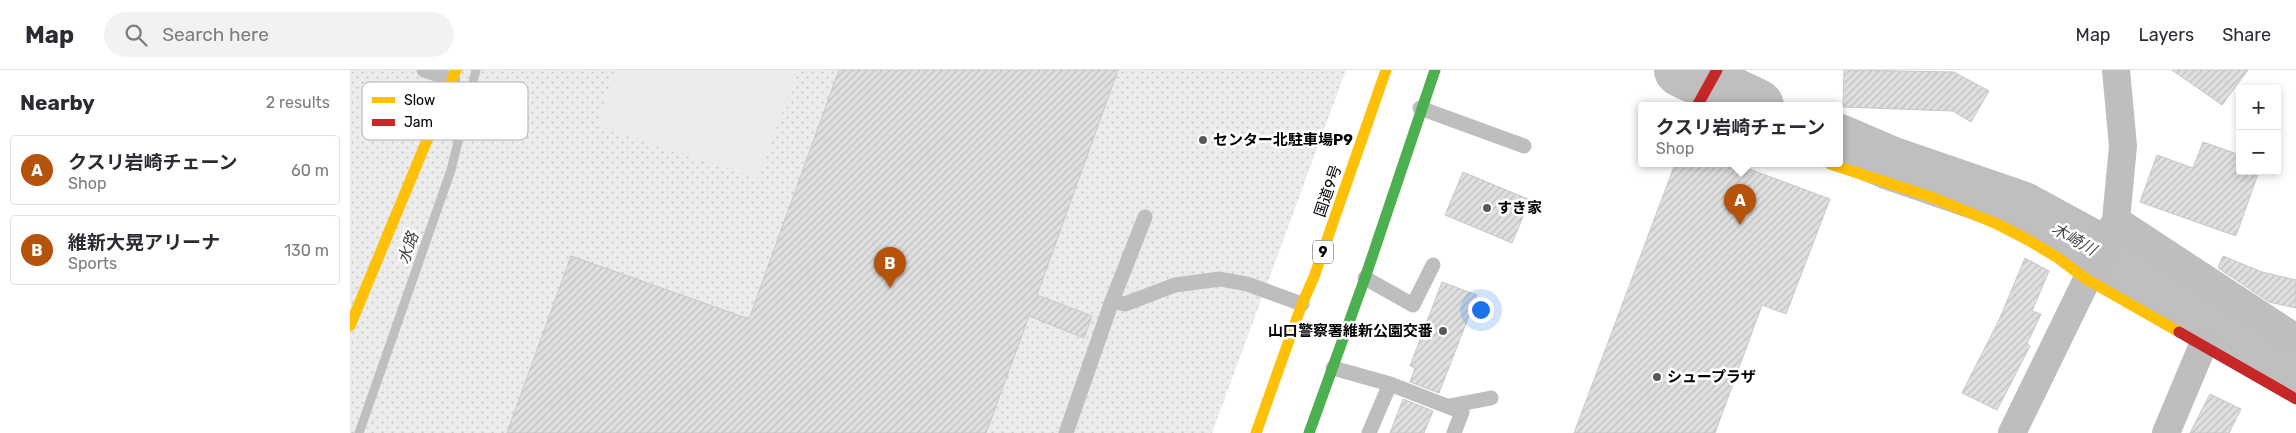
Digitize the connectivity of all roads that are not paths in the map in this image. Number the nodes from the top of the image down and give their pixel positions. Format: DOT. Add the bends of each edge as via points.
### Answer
graph roads {
  1 [pos="424,70"];
  2 [pos="1386,70"];
  3 [pos="1435,70"];
  4 [pos="1717,70"];
  5 [pos="2116,70"];
  6 [pos="454,75"];
  7 [pos="1699,102"];
  8 [pos="1420,108"];
  9 [pos="427,140"];
  10 [pos="1524,146"];
  11 [pos="1839,167"];
  12 [pos="1145,217"];
  13 [pos="2116,220"];
  14 [pos="1433,265"];
  15 [pos="1365,278"];
  16 [pos="2086,280"];
  17 [pos="1112,300"];
  18 [pos="1302,304"];
  19 [pos="350,326"];
  20 [pos="2296,338"];
  21 [pos="2203,346"];
  22 [pos="1332,368"];
  23 [pos="1390,384"];
  24 [pos="1491,398"];
  25 [pos="2296,399"];
  26 [pos="1449,406"];
  27 [pos="1066,433"];
  28 [pos="1256,433"];
  29 [pos="1309,433"];
  30 [pos="1369,433"];
  31 [pos="1454,433"];
  32 [pos="2012,433"];
  33 [pos="2166,433"];
  1 -- 6 [label="lane"];
  2 -- 18 [label="main road, 国道9号 / 9" via="1318,268"];
  3 -- 8 [label="main road"];
  4 -- 7 [label="main road"];
  5 -- 13 [label="street" via="2123,146"];
  8 -- 10 [label="lane"];
  8 -- 15 [label="main road"];
  9 -- 19 [label="main road"];
  11 -- 16 [label="main road" via="1994,221 2064,261"];
  12 -- 17 [label="lane"];
  13 -- 16 [label="street"];
  13 -- 20 [label="street"];
  14 -- 15 [label="lane" via="1413,305"];
  15 -- 22 [label="main road"];
  16 -- 21 [label="main road"];
  16 -- 32 [label="street"];
  17 -- 18 [label="lane" via="1125,304 1175,285 1220,279 1247,284"];
  17 -- 27 [label="lane"];
  18 -- 28 [label="main road, 国道9号 / 9"];
  21 -- 25 [label="main road"];
  21 -- 33 [label="street"];
  22 -- 23 [label="lane"];
  22 -- 29 [label="main road"];
  23 -- 26 [label="lane"];
  23 -- 30 [label="lane"];
  24 -- 26 [label="lane"];
  26 -- 31 [label="lane" via="1462,412"];
}
